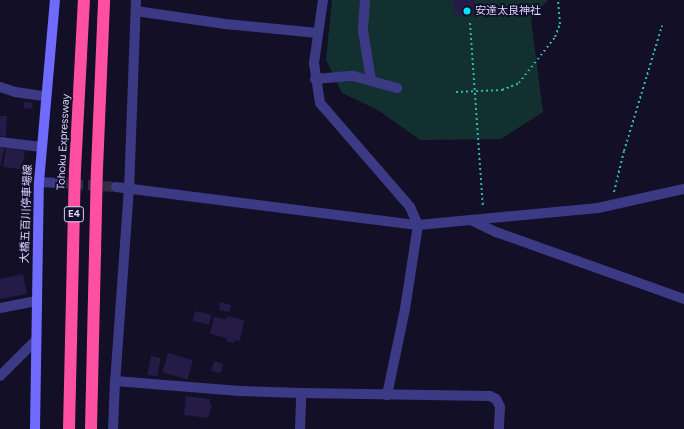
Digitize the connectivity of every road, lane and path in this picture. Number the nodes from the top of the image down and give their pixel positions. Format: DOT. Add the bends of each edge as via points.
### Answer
graph roads {
  1 [pos="55,0"];
  2 [pos="84,0"];
  3 [pos="104,0"];
  4 [pos="136,0"];
  5 [pos="323,0"];
  6 [pos="366,0"];
  7 [pos="558,0"];
  8 [pos="136,11"];
  9 [pos="470,23"];
  10 [pos="662,26"];
  11 [pos="318,33"];
  12 [pos="315,79"];
  13 [pos="371,80"];
  14 [pos="0,87"];
  15 [pos="396,88"];
  16 [pos="456,92"];
  17 [pos="475,92"];
  18 [pos="45,96"];
  19 [pos="0,142"];
  20 [pos="42,147"];
  21 [pos="39,182"];
  22 [pos="58,183"];
  23 [pos="116,187"];
  24 [pos="129,188"];
  25 [pos="684,189"];
  26 [pos="611,206"];
  27 [pos="484,218"];
  28 [pos="471,220"];
  29 [pos="418,225"];
  30 [pos="684,299"];
  31 [pos="37,301"];
  32 [pos="0,308"];
  33 [pos="36,340"];
  34 [pos="0,376"];
  35 [pos="115,381"];
  36 [pos="301,393"];
  37 [pos="387,395"];
  38 [pos="35,429"];
  39 [pos="69,429"];
  40 [pos="91,429"];
  41 [pos="113,429"];
  42 [pos="300,429"];
  43 [pos="499,429"];
  1 -- 18 [label="main road, 大橋五百川停車場線"];
  2 -- 39 [label="highway, Tohoku Expressway / E4" via="75,170"];
  3 -- 40 [label="highway, E4"];
  4 -- 8 [label="street"];
  5 -- 11 [label="street"];
  6 -- 13 [label="street" via="363,32"];
  7 -- 17 [label="path" via="560,24 555,37 532,70 519,82 502,90"];
  8 -- 11 [label="street" via="224,24"];
  8 -- 24 [label="street"];
  9 -- 17 [label="path"];
  10 -- 26 [label="path" via="624,151"];
  11 -- 12 [label="street"];
  12 -- 13 [label="street" via="344,75"];
  12 -- 29 [label="street" via="320,103 326,114 410,207"];
  13 -- 15 [label="street"];
  14 -- 18 [label="street"];
  16 -- 17 [label="path"];
  17 -- 27 [label="path"];
  18 -- 20 [label="main road, 大橋五百川停車場線"];
  19 -- 20 [label="street"];
  20 -- 21 [label="main road, 大橋五百川停車場線"];
  21 -- 22 [label="street"];
  21 -- 31 [label="main road, 大橋五百川停車場線"];
  23 -- 24 [label="street"];
  24 -- 29 [label="street"];
  24 -- 35 [label="street"];
  25 -- 26 [label="street"];
  26 -- 27 [label="street"];
  27 -- 28 [label="street"];
  28 -- 29 [label="street"];
  28 -- 30 [label="street" via="496,232"];
  29 -- 37 [label="street" via="405,309"];
  31 -- 32 [label="street"];
  31 -- 33 [label="main road, 大橋五百川停車場線"];
  33 -- 34 [label="street"];
  33 -- 38 [label="main road, 大橋五百川停車場線"];
  35 -- 36 [label="street" via="240,392"];
  35 -- 41 [label="street"];
  36 -- 37 [label="street"];
  36 -- 42 [label="street"];
  37 -- 43 [label="street" via="490,396 496,399 500,407"];
}
